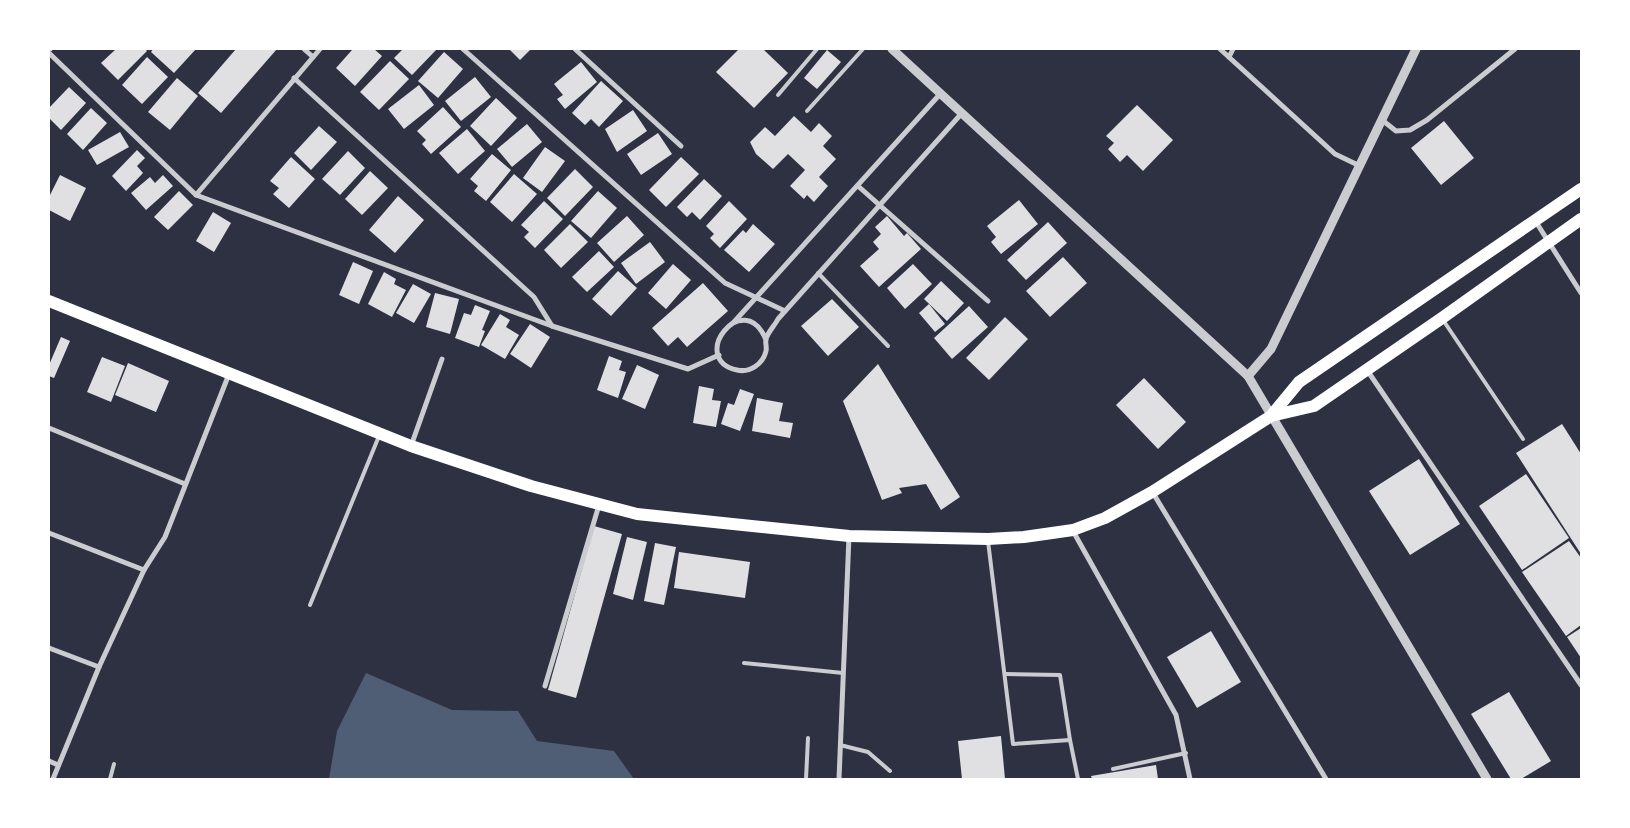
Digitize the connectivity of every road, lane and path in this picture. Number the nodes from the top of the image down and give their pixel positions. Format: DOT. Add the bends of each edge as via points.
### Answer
graph roads {
  1 [pos="304,49"];
  2 [pos="320,49"];
  3 [pos="463,49"];
  4 [pos="575,49"];
  5 [pos="817,49"];
  6 [pos="863,49"];
  7 [pos="892,49"];
  8 [pos="1220,49"];
  9 [pos="1233,49"];
  10 [pos="1416,49"];
  11 [pos="1515,49"];
  12 [pos="49,50"];
  13 [pos="313,57"];
  14 [pos="1229,57"];
  15 [pos="294,78"];
  16 [pos="941,93"];
  17 [pos="778,95"];
  18 [pos="807,111"];
  19 [pos="962,113"];
  20 [pos="1382,120"];
  21 [pos="681,146"];
  22 [pos="1361,167"];
  23 [pos="858,186"];
  24 [pos="1581,189"];
  25 [pos="196,195"];
  26 [pos="879,205"];
  27 [pos="1581,218"];
  28 [pos="1535,221"];
  29 [pos="1550,243"];
  30 [pos="818,273"];
  31 [pos="1581,293"];
  32 [pos="757,297"];
  33 [pos="49,301"];
  34 [pos="988,301"];
  35 [pos="785,311"];
  36 [pos="1442,318"];
  37 [pos="733,323"];
  38 [pos="552,326"];
  39 [pos="766,340"];
  40 [pos="888,346"];
  41 [pos="719,355"];
  42 [pos="442,359"];
  43 [pos="1367,370"];
  44 [pos="229,373"];
  45 [pos="1248,376"];
  46 [pos="1271,416"];
  47 [pos="49,428"];
  48 [pos="380,433"];
  49 [pos="1523,439"];
  50 [pos="411,446"];
  51 [pos="185,484"];
  52 [pos="1152,492"];
  53 [pos="599,504"];
  54 [pos="1073,530"];
  55 [pos="49,534"];
  56 [pos="849,536"];
  57 [pos="988,539"];
  58 [pos="144,570"];
  59 [pos="310,605"];
  60 [pos="49,648"];
  61 [pos="744,663"];
  62 [pos="99,667"];
  63 [pos="843,673"];
  64 [pos="1005,674"];
  65 [pos="1581,685"];
  66 [pos="545,686"];
  67 [pos="808,738"];
  68 [pos="1070,740"];
  69 [pos="840,745"];
  70 [pos="1186,753"];
  71 [pos="49,761"];
  72 [pos="114,764"];
  73 [pos="58,765"];
  74 [pos="1113,769"];
  75 [pos="890,771"];
  76 [pos="53,779"];
  77 [pos="110,779"];
  78 [pos="806,779"];
  79 [pos="839,779"];
  80 [pos="1078,779"];
  81 [pos="1190,779"];
  82 [pos="1326,779"];
  83 [pos="1487,779"];
  1 -- 13 [label="street"];
  2 -- 13 [label="street"];
  3 -- 32 [label="street" via="725,283"];
  4 -- 21 [label="street"];
  5 -- 17 [label="lane"];
  6 -- 18 [label="lane"];
  7 -- 16 [label="street"];
  8 -- 14 [label="street"];
  9 -- 14 [label="street"];
  10 -- 20 [label="street"];
  11 -- 20 [label="street" via="1410,130 1396,131"];
  12 -- 25 [label="street"];
  13 -- 15 [label="street"];
  14 -- 22 [label="street" via="1335,154"];
  15 -- 25 [label="street"];
  15 -- 38 [label="street" via="534,297"];
  16 -- 19 [label="street"];
  16 -- 23 [label="street"];
  19 -- 26 [label="street"];
  19 -- 45 [label="street"];
  20 -- 22 [label="street"];
  22 -- 45 [label="street" via="1271,349"];
  23 -- 26 [label="street"];
  23 -- 32 [label="street"];
  24 -- 28 [label="main road"];
  25 -- 38 [label="street"];
  26 -- 30 [label="street"];
  26 -- 34 [label="street"];
  27 -- 29 [label="main road"];
  28 -- 29 [label="street"];
  28 -- 46 [label="main road" via="1299,382"];
  29 -- 31 [label="street"];
  29 -- 36 [label="main road"];
  30 -- 35 [label="street"];
  30 -- 40 [label="lane"];
  32 -- 35 [label="street"];
  32 -- 37 [label="street"];
  33 -- 44 [label="main road"];
  35 -- 39 [label="street"];
  36 -- 43 [label="main road"];
  36 -- 49 [label="lane"];
  37 -- 39 [label="street" via="753,324"];
  37 -- 41 [label="street" via="721,332"];
  38 -- 41 [label="street" via="688,369"];
  39 -- 41 [label="street" via="760,363 746,371 729,367"];
  42 -- 50 [label="street"];
  43 -- 46 [label="main road" via="1314,406"];
  43 -- 65 [label="street"];
  44 -- 48 [label="main road"];
  44 -- 51 [label="street"];
  45 -- 46 [label="street"];
  46 -- 52 [label="main road"];
  46 -- 83 [label="street"];
  47 -- 51 [label="street"];
  48 -- 50 [label="main road"];
  48 -- 59 [label="lane"];
  50 -- 53 [label="main road" via="531,486"];
  51 -- 58 [label="street" via="165,537"];
  52 -- 54 [label="main road" via="1105,518"];
  52 -- 82 [label="street"];
  53 -- 56 [label="main road" via="637,514"];
  53 -- 66 [label="street"];
  54 -- 57 [label="main road"];
  54 -- 70 [label="street" via="1176,716"];
  55 -- 58 [label="street"];
  56 -- 57 [label="main road"];
  56 -- 63 [label="street"];
  57 -- 64 [label="lane"];
  58 -- 62 [label="street"];
  60 -- 62 [label="street"];
  61 -- 63 [label="lane"];
  62 -- 73 [label="street"];
  63 -- 69 [label="street"];
  64 -- 68 [label="lane" via="1060,674"];
  64 -- 68 [label="lane" via="1013,744"];
  67 -- 78 [label="lane"];
  68 -- 80 [label="lane"];
  69 -- 75 [label="lane" via="868,752"];
  69 -- 79 [label="street"];
  70 -- 74 [label="lane"];
  70 -- 81 [label="street"];
  71 -- 73 [label="street"];
  72 -- 77 [label="lane"];
  73 -- 76 [label="street"];
}
